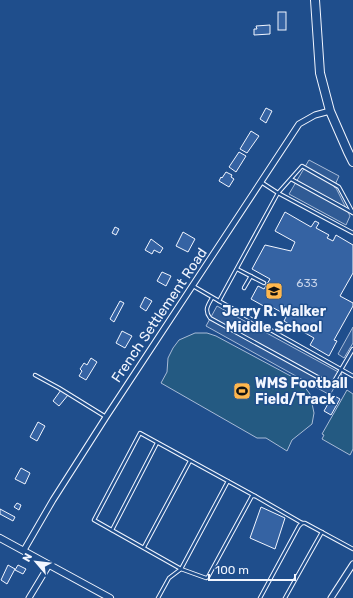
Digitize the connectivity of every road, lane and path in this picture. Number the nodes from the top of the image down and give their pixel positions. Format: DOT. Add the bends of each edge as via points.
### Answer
graph roads {
  1 [pos="315,0"];
  2 [pos="330,111"];
  3 [pos="353,162"];
  4 [pos="290,179"];
  5 [pos="261,182"];
  6 [pos="278,193"];
  7 [pos="353,233"];
  8 [pos="237,269"];
  9 [pos="251,276"];
  10 [pos="264,283"];
  11 [pos="193,286"];
  12 [pos="244,288"];
  13 [pos="212,298"];
  14 [pos="219,301"];
  15 [pos="353,348"];
  16 [pos="341,370"];
  17 [pos="35,375"];
  18 [pos="353,376"];
  19 [pos="106,417"];
  20 [pos="157,442"];
  21 [pos="190,461"];
  22 [pos="228,481"];
  23 [pos="255,496"];
  24 [pos="302,523"];
  25 [pos="112,530"];
  26 [pos="322,532"];
  27 [pos="0,538"];
  28 [pos="144,548"];
  29 [pos="353,549"];
  30 [pos="24,550"];
  31 [pos="353,564"];
  32 [pos="49,565"];
  33 [pos="181,569"];
  34 [pos="29,598"];
  35 [pos="110,598"];
  36 [pos="158,598"];
  37 [pos="260,598"];
  38 [pos="285,598"];
  39 [pos="331,598"];
  1 -- 2 [label="main road" via="320,73"];
  2 -- 3 [label="main road"];
  2 -- 5 [label="street, French Settlement Road" via="315,115 299,124"];
  4 -- 4 [label="lane" via="302,166 315,173 339,187 353,213"];
  4 -- 6 [label="lane"];
  5 -- 6 [label="lane"];
  5 -- 11 [label="street, French Settlement Road"];
  6 -- 7 [label="lane"];
  6 -- 8 [label="lane"];
  8 -- 9 [label="lane"];
  8 -- 14 [label="lane"];
  9 -- 10 [label="lane"];
  9 -- 12 [label="lane"];
  11 -- 13 [label="lane"];
  11 -- 19 [label="street, French Settlement Road"];
  13 -- 14 [label="lane"];
  13 -- 16 [label="lane" via="206,309 210,318 332,385"];
  14 -- 16 [label="lane"];
  15 -- 16 [label="lane"];
  16 -- 18 [label="lane"];
  17 -- 19 [label="lane"];
  19 -- 30 [label="street, French Settlement Road"];
  20 -- 21 [label="lane"];
  20 -- 25 [label="lane"];
  20 -- 25 [label="lane" via="140,433 94,520"];
  21 -- 22 [label="lane"];
  21 -- 28 [label="lane"];
  22 -- 23 [label="lane"];
  22 -- 33 [label="lane"];
  23 -- 24 [label="lane"];
  23 -- 33 [label="lane" via="252,496 208,577"];
  24 -- 26 [label="lane"];
  24 -- 37 [label="lane"];
  25 -- 28 [label="lane"];
  26 -- 29 [label="lane"];
  26 -- 38 [label="lane"];
  27 -- 30 [label="street"];
  28 -- 33 [label="lane"];
  30 -- 32 [label="street"];
  31 -- 39 [label="street"];
  32 -- 34 [label="street"];
  32 -- 35 [label="street"];
  33 -- 36 [label="lane" via="169,578"];
}
